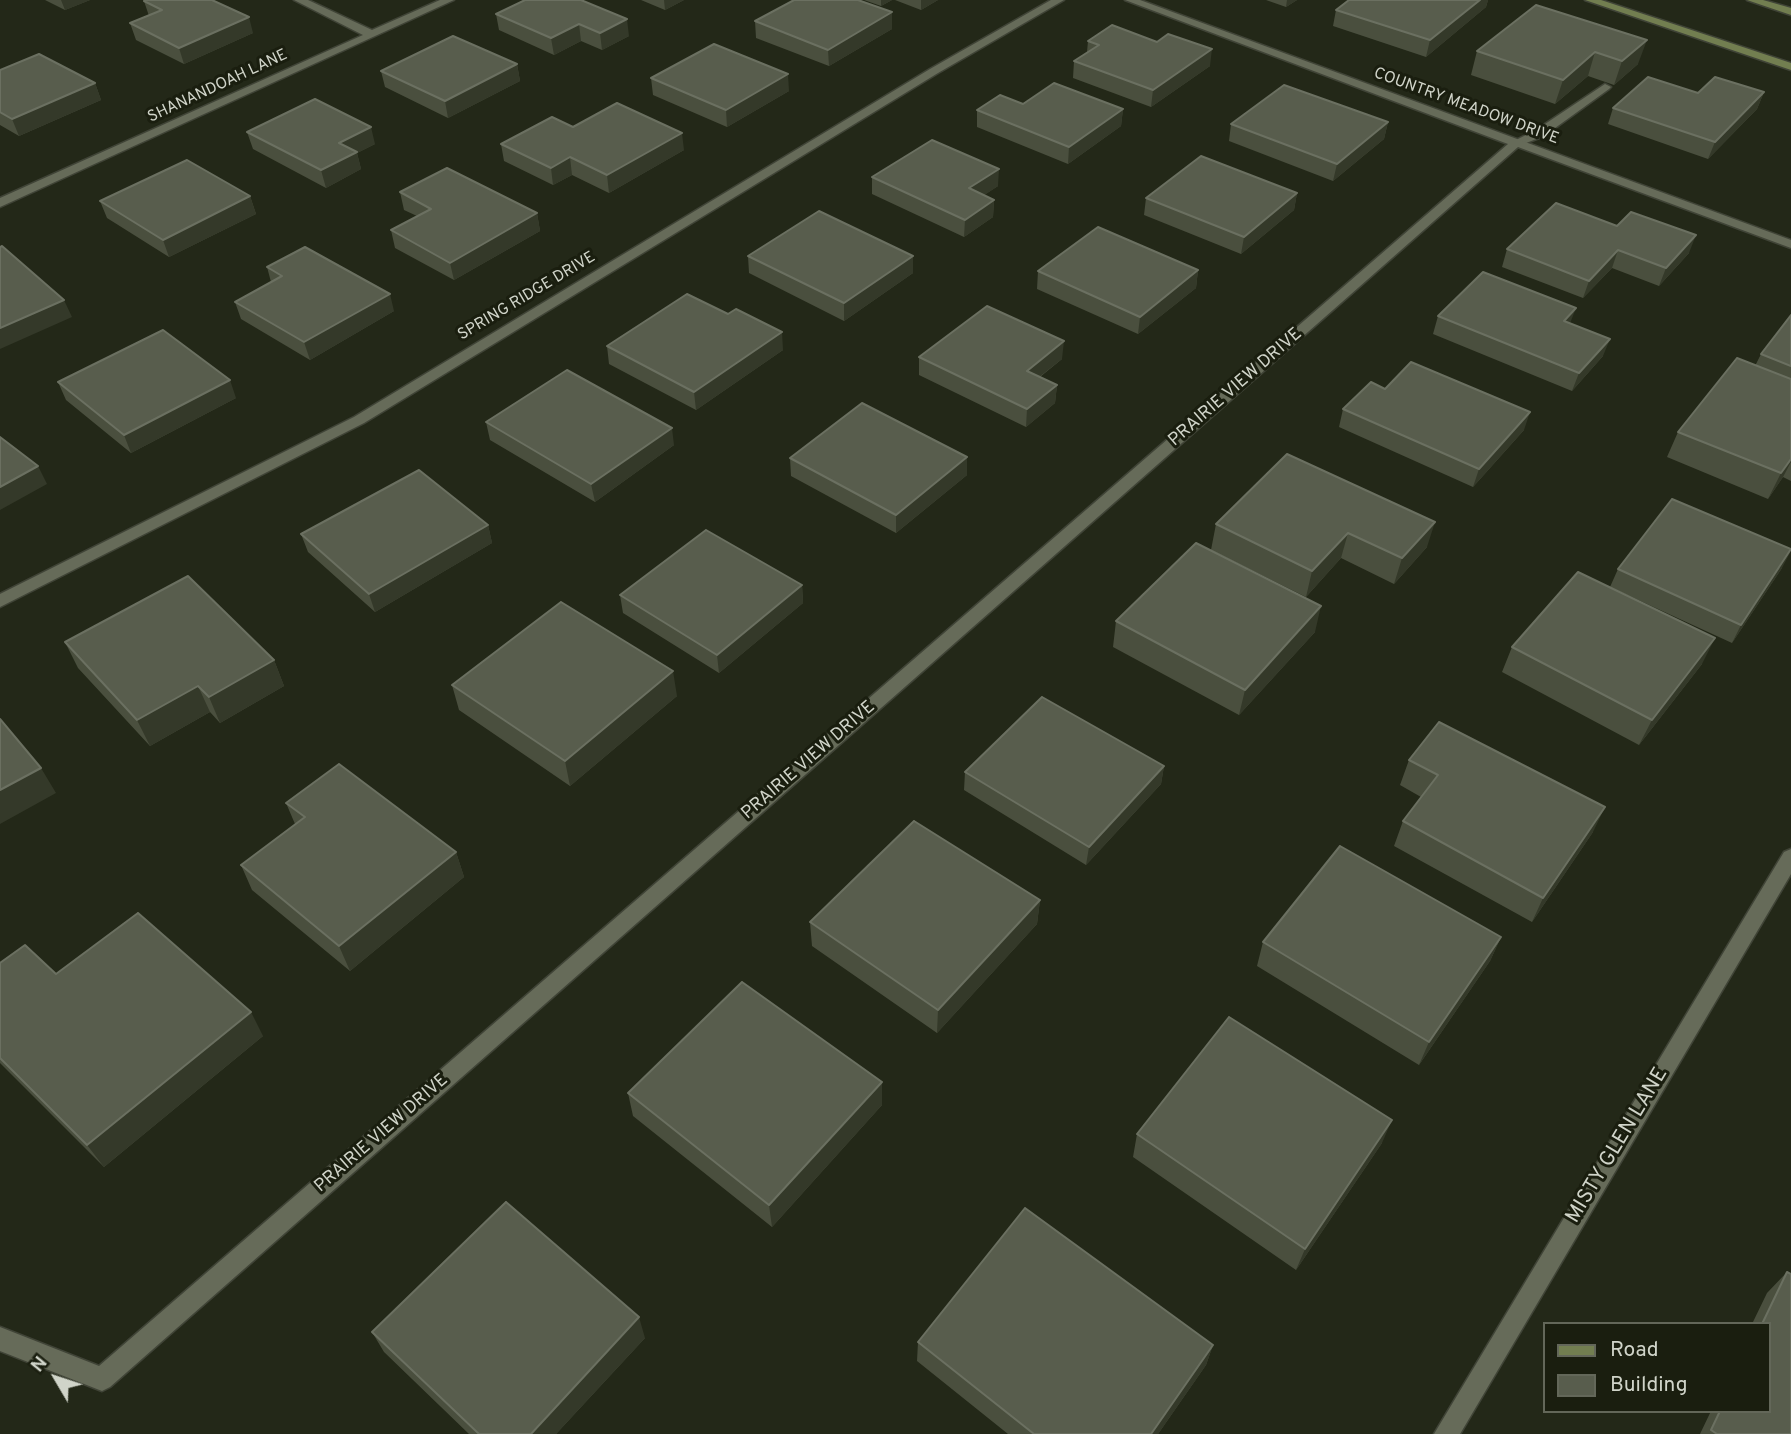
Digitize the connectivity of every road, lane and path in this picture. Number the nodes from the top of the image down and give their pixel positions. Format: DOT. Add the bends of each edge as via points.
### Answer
graph roads {
  1 [pos="299,0"];
  2 [pos="449,0"];
  3 [pos="1059,0"];
  4 [pos="1130,0"];
  5 [pos="1590,0"];
  6 [pos="1752,0"];
  7 [pos="1791,12"];
  8 [pos="371,34"];
  9 [pos="1791,67"];
  10 [pos="1605,87"];
  11 [pos="1516,143"];
  12 [pos="0,203"];
  13 [pos="1791,244"];
  14 [pos="0,601"];
  15 [pos="1791,857"];
  16 [pos="0,1339"];
  17 [pos="1446,1434"];
  1 -- 8 [label="street"];
  2 -- 8 [label="street, SHANANDOAH LANE"];
  3 -- 14 [label="street, SPRING RIDGE DRIVE" via="922,78 359,420"];
  4 -- 11 [label="street, COUNTRY MEADOW DRIVE"];
  5 -- 9 [label="main road"];
  6 -- 7 [label="main road"];
  8 -- 12 [label="street, SHANANDOAH LANE"];
  10 -- 11 [label="street, PRAIRIE VIEW DRIVE" via="1540,133"];
  11 -- 13 [label="street, COUNTRY MEADOW DRIVE"];
  11 -- 16 [label="street, PRAIRIE VIEW DRIVE" via="102,1379"];
  15 -- 17 [label="street, MISTY GLEN LANE"];
}
